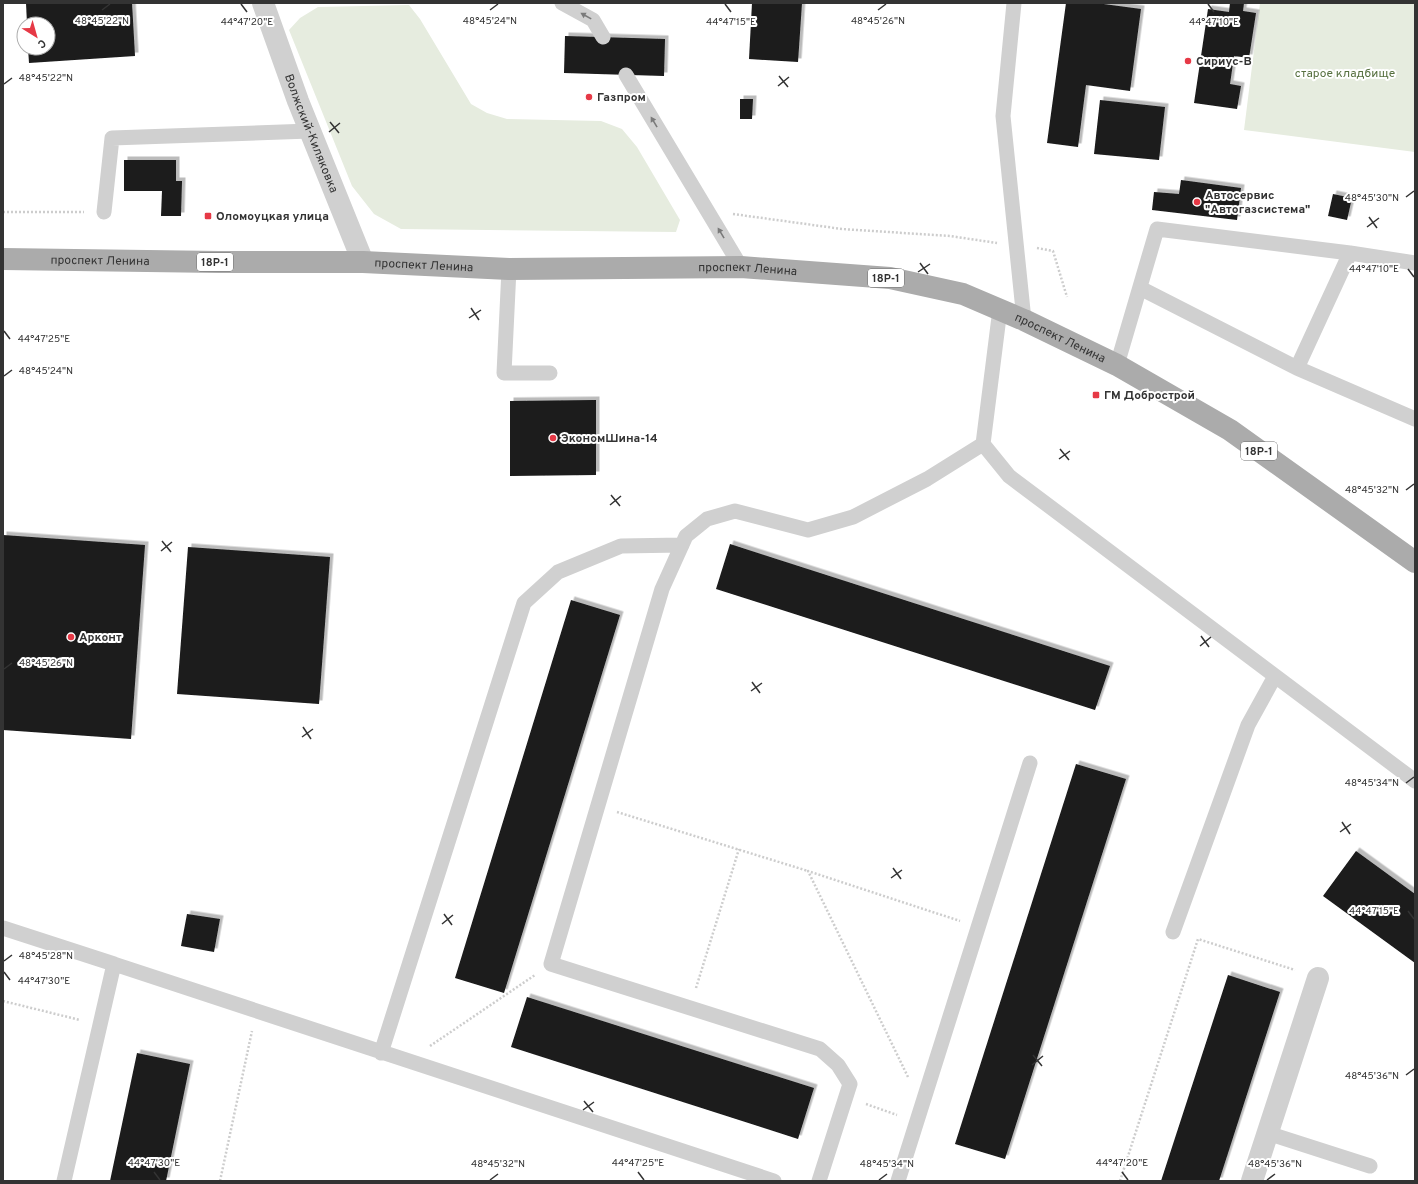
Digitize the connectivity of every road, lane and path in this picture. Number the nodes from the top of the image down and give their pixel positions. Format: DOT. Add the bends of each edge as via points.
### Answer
graph roads {
  1 [pos="263,3"];
  2 [pos="562,3"];
  3 [pos="1014,3"];
  4 [pos="603,37"];
  5 [pos="626,75"];
  6 [pos="310,131"];
  7 [pos="707,210"];
  8 [pos="3,212"];
  9 [pos="104,212"];
  10 [pos="1016,246"];
  11 [pos="1350,253"];
  12 [pos="3,259"];
  13 [pos="363,262"];
  14 [pos="1415,263"];
  15 [pos="741,267"];
  16 [pos="509,269"];
  17 [pos="1140,288"];
  18 [pos="1067,297"];
  19 [pos="1000,309"];
  20 [pos="1024,320"];
  21 [pos="1118,365"];
  22 [pos="1297,368"];
  23 [pos="550,374"];
  24 [pos="1415,419"];
  25 [pos="983,444"];
  26 [pos="682,545"];
  27 [pos="1405,547"];
  28 [pos="1415,562"];
  29 [pos="1275,676"];
  30 [pos="1030,762"];
  31 [pos="1415,782"];
  32 [pos="598,806"];
  33 [pos="739,849"];
  34 [pos="808,871"];
  35 [pos="978,926"];
  36 [pos="3,928"];
  37 [pos="1173,932"];
  38 [pos="114,964"];
  39 [pos="550,964"];
  40 [pos="1318,978"];
  41 [pos="3,1001"];
  42 [pos="689,1008"];
  43 [pos="257,1011"];
  44 [pos="100,1025"];
  45 [pos="382,1052"];
  46 [pos="408,1061"];
  47 [pos="846,1097"];
  48 [pos="922,1104"];
  49 [pos="916,1121"];
  50 [pos="1267,1133"];
  51 [pos="1370,1166"];
  52 [pos="64,1181"];
  53 [pos="220,1181"];
  54 [pos="774,1181"];
  55 [pos="819,1181"];
  56 [pos="898,1181"];
  57 [pos="1120,1181"];
  58 [pos="1252,1181"];
  1 -- 6 [label="street, Волжский-Киляковка"];
  4 -- 2 [label="lane, one-way" via="593,20"];
  3 -- 10 [label="lane" via="1003,116"];
  7 -- 5 [label="lane, one-way"];
  6 -- 9 [label="lane" via="112,138"];
  6 -- 13 [label="street, Волжский-Киляковка"];
  7 -- 10 [label="path" via="842,229 950,236"];
  15 -- 7 [label="lane, one-way"];
  8 -- 9 [label="path"];
  10 -- 18 [label="path" via="1053,251"];
  10 -- 20 [label="lane"];
  11 -- 14 [label="lane"];
  11 -- 17 [label="lane" via="1157,229"];
  11 -- 22 [label="lane"];
  12 -- 13 [label="main road, проспект Ленина / 18Р-1"];
  13 -- 16 [label="main road, проспект Ленина / 18Р-1"];
  15 -- 16 [label="main road, проспект Ленина / 18Р-1"];
  15 -- 19 [label="main road, проспект Ленина / 18Р-1" via="890,278 964,294"];
  16 -- 23 [label="lane" via="504,373"];
  17 -- 21 [label="lane"];
  17 -- 22 [label="lane"];
  19 -- 20 [label="main road, проспект Ленина / 18Р-1"];
  19 -- 25 [label="lane"];
  20 -- 21 [label="main road, проспект Ленина / 18Р-1"];
  21 -- 27 [label="main road, проспект Ленина / 18Р-1" via="1230,430"];
  22 -- 24 [label="lane"];
  25 -- 26 [label="lane" via="927,479 853,516 808,530 736,512 707,519 686,536"];
  25 -- 29 [label="lane" via="1009,476"];
  26 -- 32 [label="lane" via="662,589"];
  26 -- 45 [label="lane" via="621,546 558,572 524,603"];
  27 -- 28 [label="main road, проспект Ленина / 18Р-1"];
  29 -- 31 [label="lane"];
  29 -- 37 [label="lane" via="1248,725"];
  30 -- 35 [label="lane"];
  32 -- 33 [label="path"];
  32 -- 39 [label="lane"];
  33 -- 34 [label="path"];
  33 -- 42 [label="path"];
  34 -- 35 [label="path"];
  34 -- 48 [label="path"];
  35 -- 48 [label="lane"];
  36 -- 38 [label="lane"];
  38 -- 43 [label="lane"];
  38 -- 44 [label="lane"];
  39 -- 42 [label="lane"];
  39 -- 46 [label="path"];
  40 -- 50 [label="street"];
  40 -- 57 [label="path" via="1198,939"];
  41 -- 44 [label="path"];
  42 -- 47 [label="lane" via="820,1049 838,1065 850,1084"];
  43 -- 45 [label="lane"];
  43 -- 53 [label="path"];
  44 -- 52 [label="lane"];
  45 -- 46 [label="lane"];
  46 -- 54 [label="lane"];
  47 -- 49 [label="path"];
  47 -- 55 [label="lane"];
  48 -- 49 [label="lane"];
  49 -- 56 [label="lane"];
  50 -- 51 [label="lane"];
  50 -- 58 [label="street"];
}
